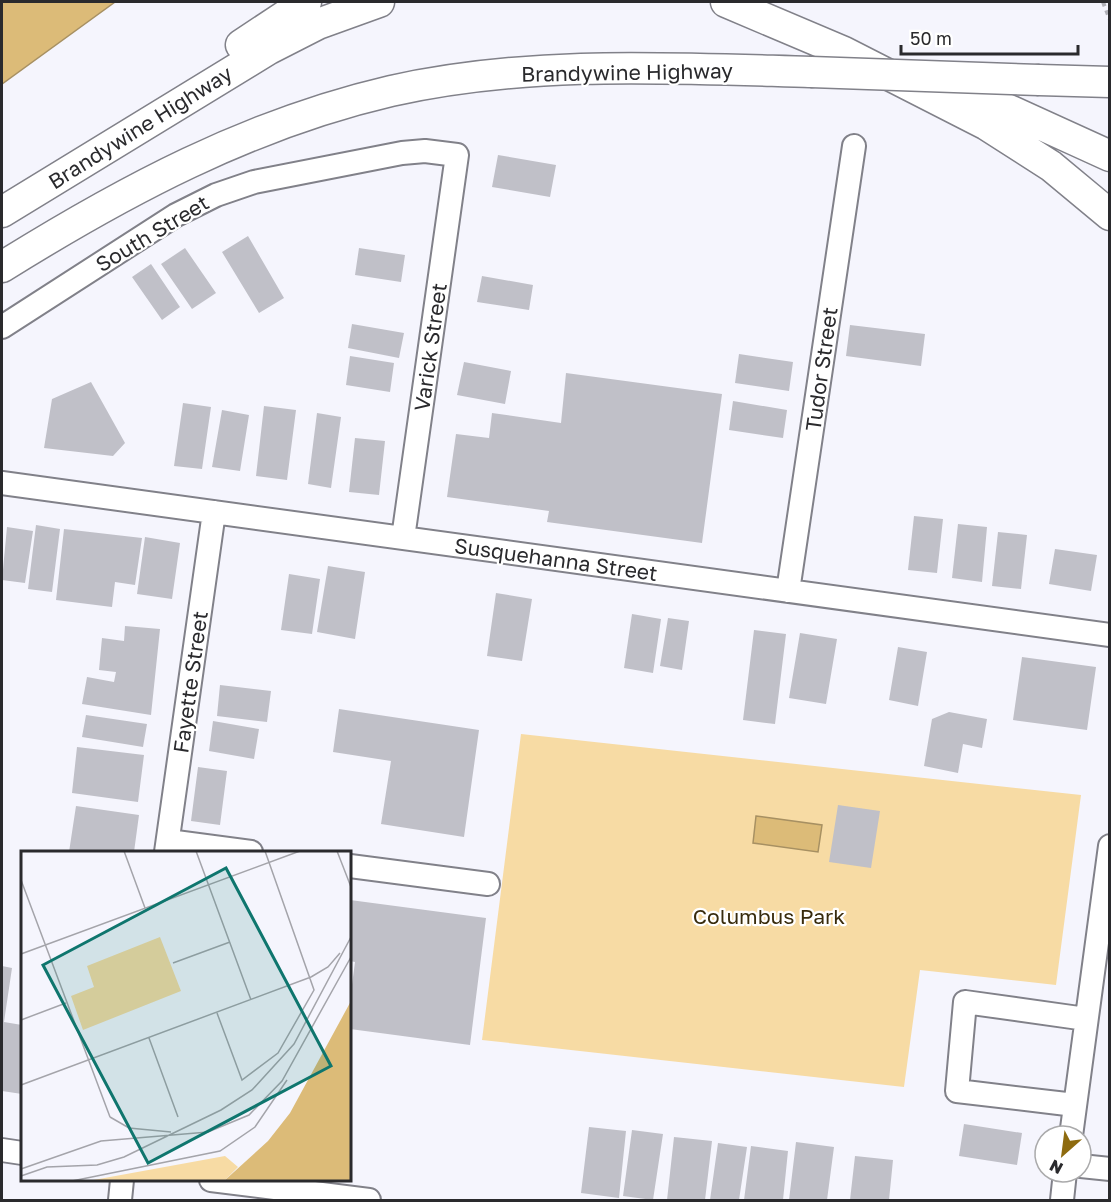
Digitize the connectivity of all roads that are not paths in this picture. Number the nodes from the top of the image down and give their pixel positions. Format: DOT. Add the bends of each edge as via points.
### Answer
graph roads {
  1 [pos="306,2"];
  2 [pos="380,2"];
  3 [pos="726,2"];
  4 [pos="755,2"];
  5 [pos="1110,82"];
  6 [pos="854,147"];
  7 [pos="457,155"];
  8 [pos="1110,156"];
  9 [pos="2,211"];
  10 [pos="1110,215"];
  11 [pos="2,267"];
  12 [pos="2,327"];
  13 [pos="2,483"];
  14 [pos="214,512"];
  15 [pos="403,538"];
  16 [pos="788,591"];
  17 [pos="1110,635"];
  18 [pos="1110,846"];
  19 [pos="167,847"];
  20 [pos="234,851"];
  21 [pos="351,866"];
  22 [pos="488,884"];
  23 [pos="1102,966"];
  24 [pos="1086,1019"];
  25 [pos="1075,1105"];
  26 [pos="1073,1124"];
  27 [pos="2,1150"];
  28 [pos="21,1154"];
  29 [pos="1093,1167"];
  30 [pos="1110,1169"];
  31 [pos="122,1181"];
  32 [pos="226,1181"];
  33 [pos="1064,1184"];
  34 [pos="120,1200"];
  35 [pos="369,1200"];
  36 [pos="1062,1200"];
  1 -- 9 [label="main road"];
  2 -- 9 [label="main road, Brandywine Highway" via="318,24 262,52"];
  3 -- 10 [label="main road" via="825,43 978,120 1051,166"];
  4 -- 8 [label="main road" via="856,41"];
  5 -- 11 [label="main road, Brandywine Highway, bridge" via="579,69 454,81 363,98 269,128 196,158 100,207"];
  6 -- 16 [label="street, Tudor Street"];
  7 -- 12 [label="street, South Street" via="402,153 230,189 176,215"];
  7 -- 15 [label="street, Varick Street"];
  13 -- 14 [label="street, Susquehanna Street"];
  14 -- 15 [label="street, Susquehanna Street"];
  14 -- 19 [label="street, Fayette Street"];
  15 -- 16 [label="street, Susquehanna Street"];
  16 -- 17 [label="street, Susquehanna Street"];
  18 -- 23 [label="street"];
  19 -- 20 [label="street"];
  21 -- 22 [label="street"];
  23 -- 24 [label="street"];
  24 -- 25 [label="street"];
  24 -- 25 [label="street" via="965,1002 957,1091"];
  25 -- 26 [label="street"];
  27 -- 28 [label="street"];
  29 -- 30 [label="street"];
  31 -- 34 [label="street"];
  32 -- 35 [label="street"];
  33 -- 36 [label="street"];
}
